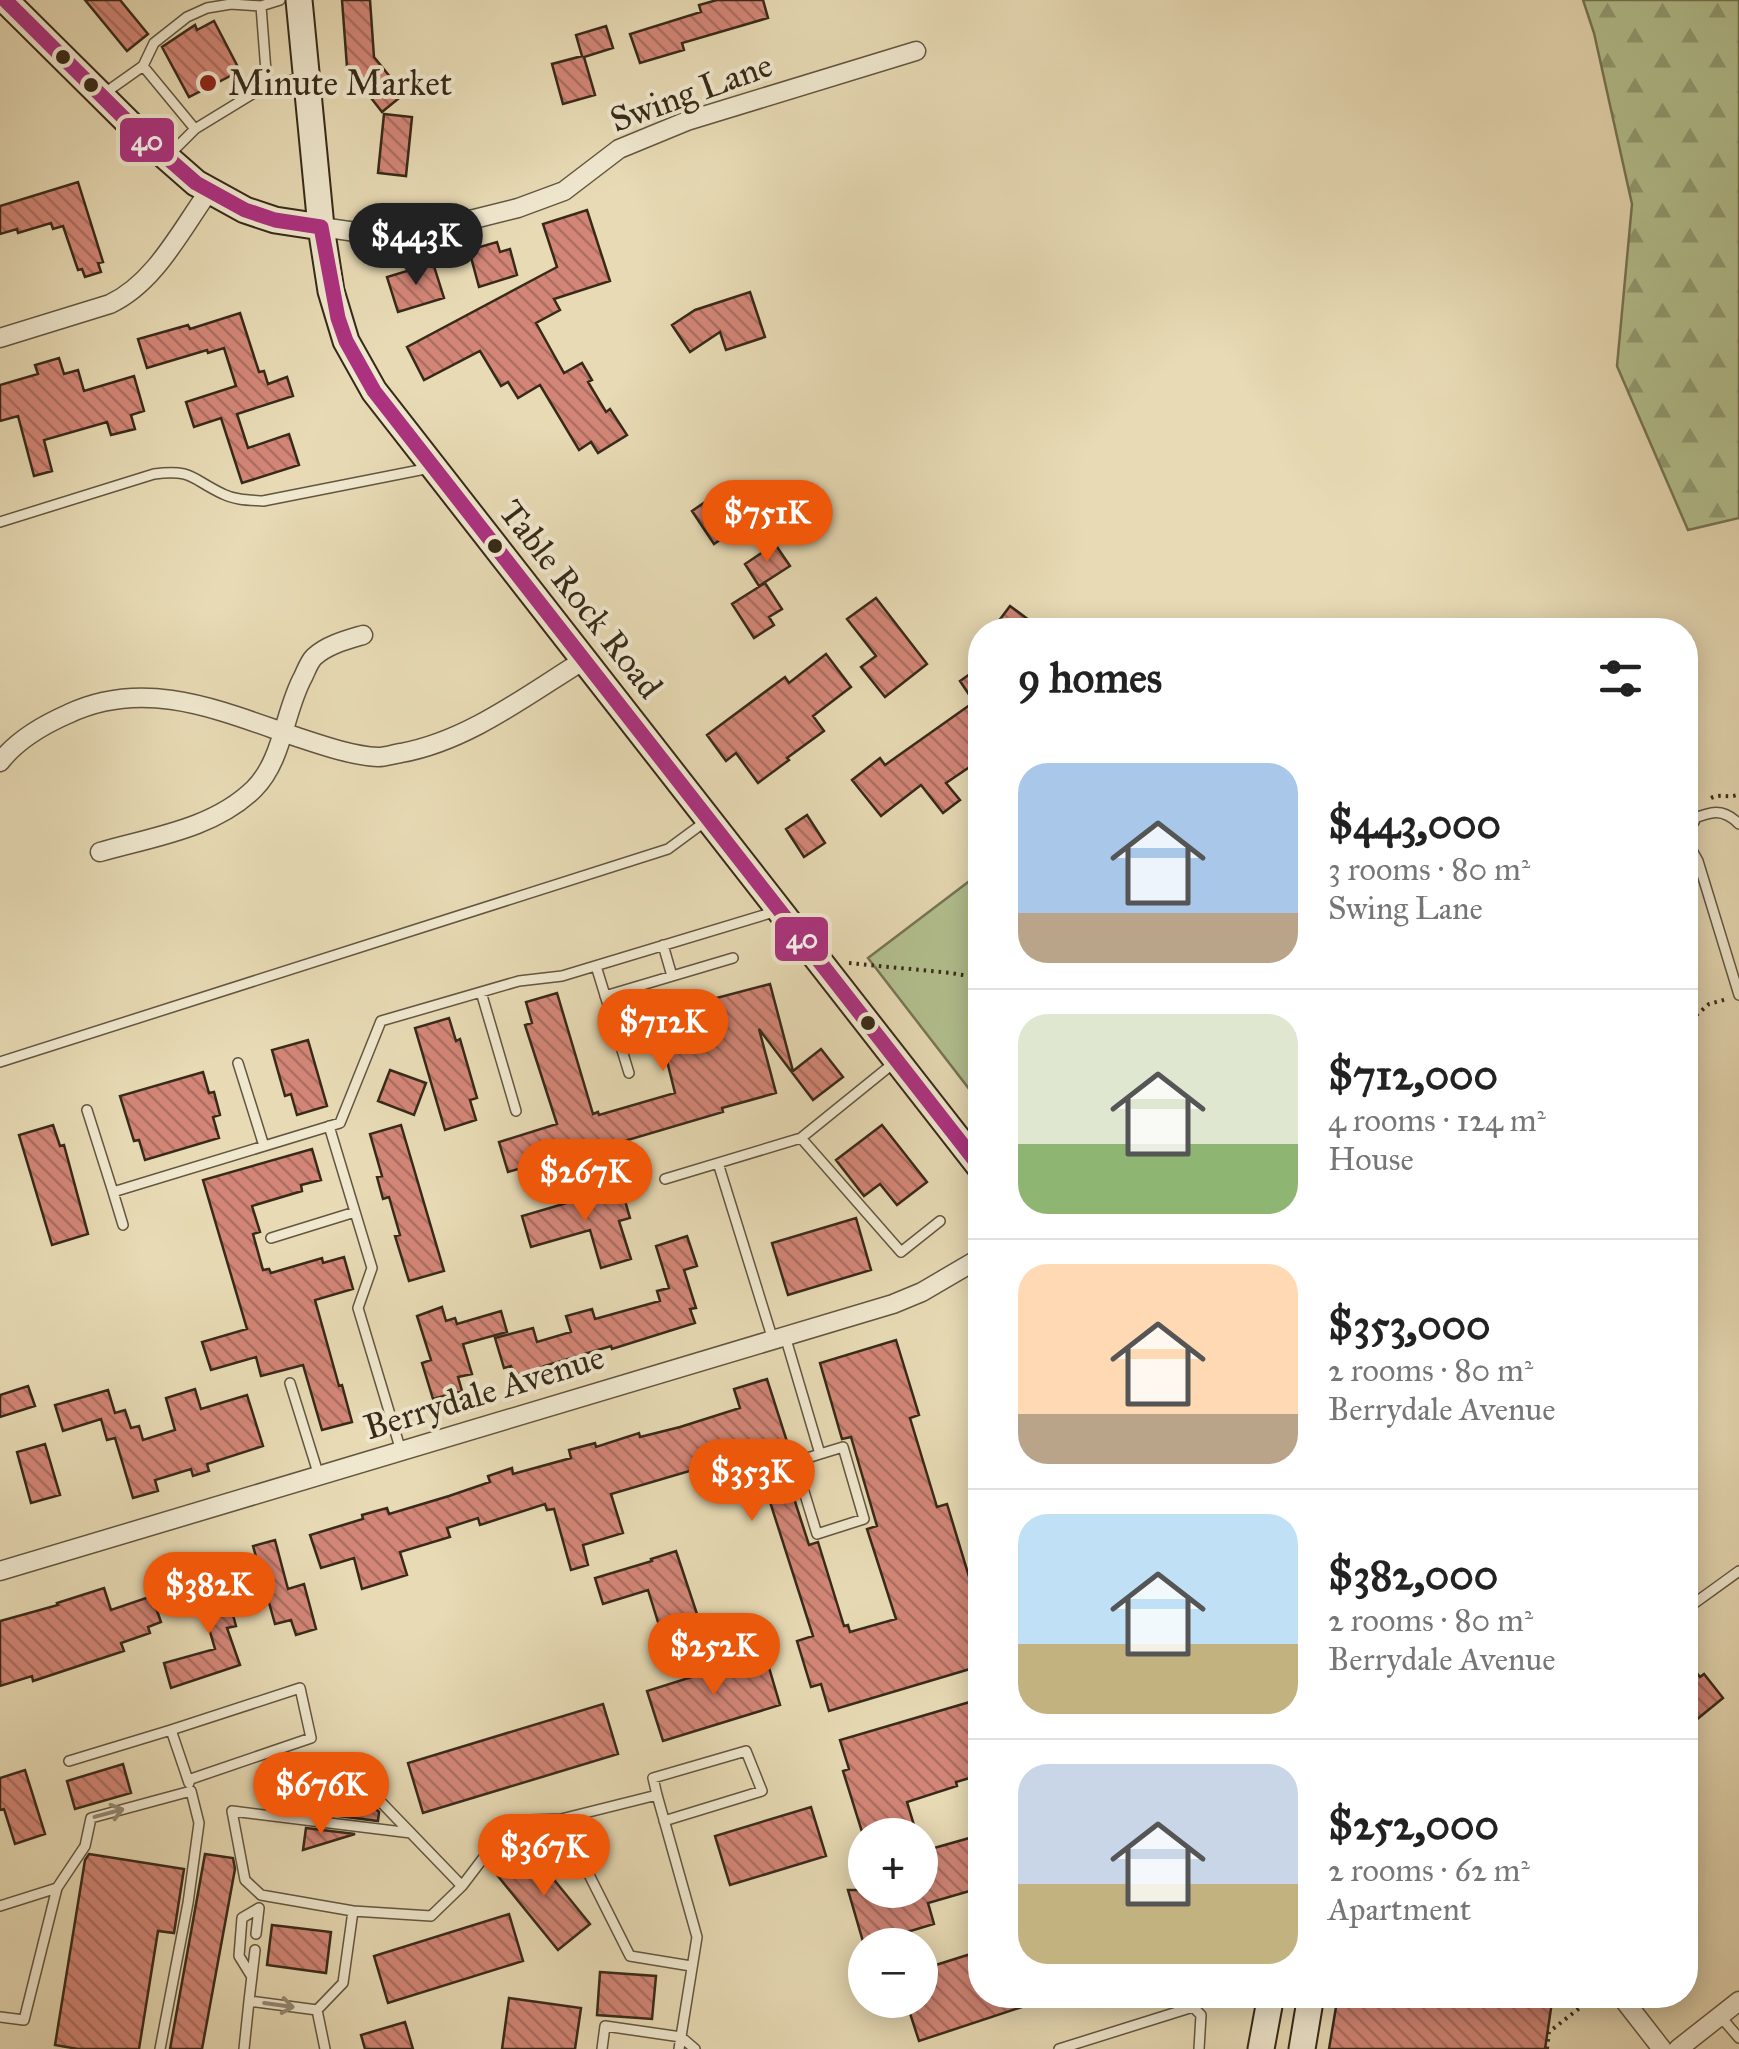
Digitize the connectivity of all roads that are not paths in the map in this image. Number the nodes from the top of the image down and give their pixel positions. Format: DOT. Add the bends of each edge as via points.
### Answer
graph roads {
  1 [pos="5,0"];
  2 [pos="280,0"];
  3 [pos="299,0"];
  4 [pos="260,6"];
  5 [pos="916,51"];
  6 [pos="143,66"];
  7 [pos="308,78"];
  8 [pos="267,84"];
  9 [pos="102,96"];
  10 [pos="196,130"];
  11 [pos="167,157"];
  12 [pos="208,191"];
  13 [pos="322,227"];
  14 [pos="0,338"];
  15 [pos="434,467"];
  16 [pos="0,522"];
  17 [pos="363,635"];
  18 [pos="584,660"];
  19 [pos="282,732"];
  20 [pos="0,762"];
  21 [pos="708,819"];
  22 [pos="1698,819"];
  23 [pos="1739,824"];
  24 [pos="100,852"];
  25 [pos="1698,861"];
  26 [pos="779,910"];
  27 [pos="663,946"];
  28 [pos="734,958"];
  29 [pos="596,966"];
  30 [pos="672,976"];
  31 [pos="481,992"];
  32 [pos="1739,995"];
  33 [pos="605,996"];
  34 [pos="897,1060"];
  35 [pos="0,1062"];
  36 [pos="238,1063"];
  37 [pos="629,1074"];
  38 [pos="87,1110"];
  39 [pos="516,1111"];
  40 [pos="329,1126"];
  41 [pos="801,1138"];
  42 [pos="264,1146"];
  43 [pos="968,1151"];
  44 [pos="718,1163"];
  45 [pos="665,1179"];
  46 [pos="112,1192"];
  47 [pos="356,1212"];
  48 [pos="940,1221"];
  49 [pos="123,1225"];
  50 [pos="271,1238"];
  51 [pos="968,1265"];
  52 [pos="779,1338"];
  53 [pos="290,1383"];
  54 [pos="400,1452"];
  55 [pos="820,1454"];
  56 [pos="319,1476"];
  57 [pos="1739,1571"];
  58 [pos="0,1572"];
  59 [pos="1698,1599"];
  60 [pos="171,1730"];
  61 [pos="68,1761"];
  62 [pos="188,1780"];
  63 [pos="191,1791"];
  64 [pos="657,1795"];
  65 [pos="378,1799"];
  66 [pos="561,1819"];
  67 [pos="664,1820"];
  68 [pos="411,1833"];
  69 [pos="462,1886"];
  70 [pos="57,1888"];
  71 [pos="261,1895"];
  72 [pos="0,1906"];
  73 [pos="259,1908"];
  74 [pos="353,1911"];
  75 [pos="256,1934"];
  76 [pos="255,1950"];
  77 [pos="691,1966"];
  78 [pos="252,1977"];
  79 [pos="249,2001"];
  80 [pos="1739,2001"];
  81 [pos="1268,2008"];
  82 [pos="1309,2008"];
  83 [pos="1630,2008"];
  84 [pos="317,2010"];
  85 [pos="1720,2016"];
  86 [pos="0,2017"];
  87 [pos="681,2037"];
  88 [pos="1739,2038"];
  89 [pos="160,2049"];
  90 [pos="244,2049"];
  91 [pos="325,2049"];
  92 [pos="602,2049"];
  93 [pos="680,2049"];
  94 [pos="695,2049"];
  95 [pos="1059,2049"];
  96 [pos="1199,2049"];
  97 [pos="1260,2049"];
  98 [pos="1302,2049"];
  99 [pos="1662,2049"];
  100 [pos="1678,2049"];
  1 -- 9 [label="main road"];
  2 -- 4 [label="lane"];
  3 -- 7 [label="main road, Table Rock Road"];
  4 -- 6 [label="lane" via="231,4 187,17 154,43"];
  4 -- 8 [label="lane"];
  5 -- 13 [label="street, Swing Lane" via="687,121 618,149 564,191 518,208 396,230"];
  6 -- 9 [label="lane"];
  6 -- 10 [label="lane"];
  7 -- 8 [label="lane"];
  7 -- 13 [label="main road, Table Rock Road"];
  8 -- 10 [label="lane"];
  9 -- 11 [label="main road"];
  10 -- 11 [label="lane"];
  11 -- 12 [label="main road"];
  12 -- 13 [label="main road" via="275,220"];
  12 -- 14 [label="street" via="124,297"];
  13 -- 15 [label="main road, Table Rock Road" via="346,341 374,391"];
  15 -- 16 [label="lane" via="263,501 224,495 177,471"];
  15 -- 18 [label="main road, Table Rock Road"];
  17 -- 19 [label="street" via="313,658"];
  18 -- 19 [label="street" via="429,748 379,757"];
  18 -- 21 [label="main road, Table Rock Road"];
  19 -- 20 [label="street" via="178,699 134,696 90,703 42,726"];
  19 -- 24 [label="street" via="258,785 234,807"];
  21 -- 26 [label="main road, Table Rock Road"];
  21 -- 35 [label="lane" via="668,848"];
  22 -- 23 [label="lane" via="1711,812"];
  25 -- 32 [label="lane"];
  26 -- 27 [label="lane"];
  26 -- 34 [label="main road, Table Rock Road"];
  27 -- 29 [label="lane"];
  27 -- 30 [label="lane"];
  28 -- 30 [label="lane"];
  29 -- 31 [label="lane"];
  29 -- 33 [label="lane"];
  30 -- 33 [label="lane"];
  31 -- 39 [label="lane"];
  31 -- 40 [label="lane" via="381,1022 340,1123"];
  33 -- 37 [label="lane"];
  34 -- 41 [label="lane"];
  34 -- 43 [label="main road, Table Rock Road"];
  36 -- 42 [label="lane"];
  38 -- 46 [label="lane"];
  40 -- 42 [label="lane"];
  40 -- 47 [label="lane"];
  41 -- 44 [label="lane"];
  41 -- 48 [label="lane" via="901,1252"];
  42 -- 46 [label="lane"];
  44 -- 45 [label="lane"];
  44 -- 52 [label="lane"];
  46 -- 49 [label="lane"];
  47 -- 50 [label="lane"];
  47 -- 54 [label="lane" via="372,1268 358,1308"];
  51 -- 52 [label="street, Berrydale Avenue" via="894,1304"];
  52 -- 54 [label="street, Berrydale Avenue"];
  52 -- 55 [label="lane"];
  53 -- 56 [label="lane"];
  54 -- 56 [label="street, Berrydale Avenue"];
  55 -- 55 [label="lane" via="843,1447 864,1519 817,1534 795,1462"];
  56 -- 58 [label="street, Berrydale Avenue"];
  57 -- 59 [label="lane"];
  60 -- 61 [label="lane"];
  60 -- 62 [label="lane"];
  60 -- 62 [label="lane" via="300,1688 312,1738"];
  62 -- 63 [label="lane"];
  70 -- 63 [label="lane, one-way" via="84,1846 91,1818"];
  63 -- 89 [label="lane" via="200,1823"];
  64 -- 66 [label="lane"];
  64 -- 67 [label="lane"];
  64 -- 67 [label="lane" via="652,1778 746,1750 762,1791"];
  65 -- 68 [label="lane"];
  66 -- 69 [label="lane" via="530,1820 500,1836"];
  66 -- 77 [label="lane" via="630,1956"];
  67 -- 77 [label="lane" via="697,1937"];
  68 -- 69 [label="lane"];
  68 -- 71 [label="lane" via="232,1811 244,1880"];
  69 -- 74 [label="lane" via="431,1916"];
  70 -- 72 [label="lane"];
  70 -- 86 [label="lane" via="24,2020"];
  71 -- 73 [label="lane"];
  71 -- 74 [label="lane"];
  73 -- 75 [label="lane"];
  73 -- 78 [label="lane" via="242,1918 239,1956"];
  74 -- 84 [label="lane" via="342,1983"];
  76 -- 78 [label="lane"];
  77 -- 87 [label="lane"];
  78 -- 79 [label="lane"];
  79 -- 84 [label="lane, one-way"];
  79 -- 90 [label="lane"];
  80 -- 85 [label="street"];
  81 -- 97 [label="main road"];
  82 -- 98 [label="main road"];
  83 -- 99 [label="street"];
  84 -- 91 [label="lane"];
  85 -- 88 [label="lane"];
  85 -- 100 [label="street"];
  87 -- 92 [label="lane" via="605,2026"];
  87 -- 93 [label="lane"];
  87 -- 94 [label="lane"];
  95 -- 96 [label="lane" via="1193,2008 1201,2014"];
}
